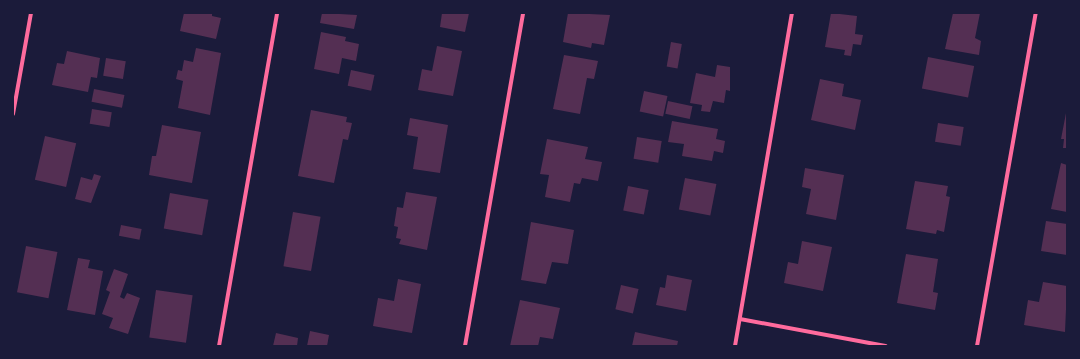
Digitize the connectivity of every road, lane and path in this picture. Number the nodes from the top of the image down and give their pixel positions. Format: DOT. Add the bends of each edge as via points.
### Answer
graph roads {
  1 [pos="31,13"];
  2 [pos="278,13"];
  3 [pos="523,13"];
  4 [pos="792,13"];
  5 [pos="1036,13"];
  6 [pos="13,114"];
  7 [pos="740,319"];
  8 [pos="218,346"];
  9 [pos="465,346"];
  10 [pos="735,346"];
  11 [pos="886,346"];
  12 [pos="977,346"];
  1 -- 6 [label="street"];
  2 -- 8 [label="street"];
  3 -- 9 [label="street"];
  4 -- 7 [label="street"];
  5 -- 12 [label="street"];
  7 -- 10 [label="street"];
  7 -- 11 [label="street"];
}
